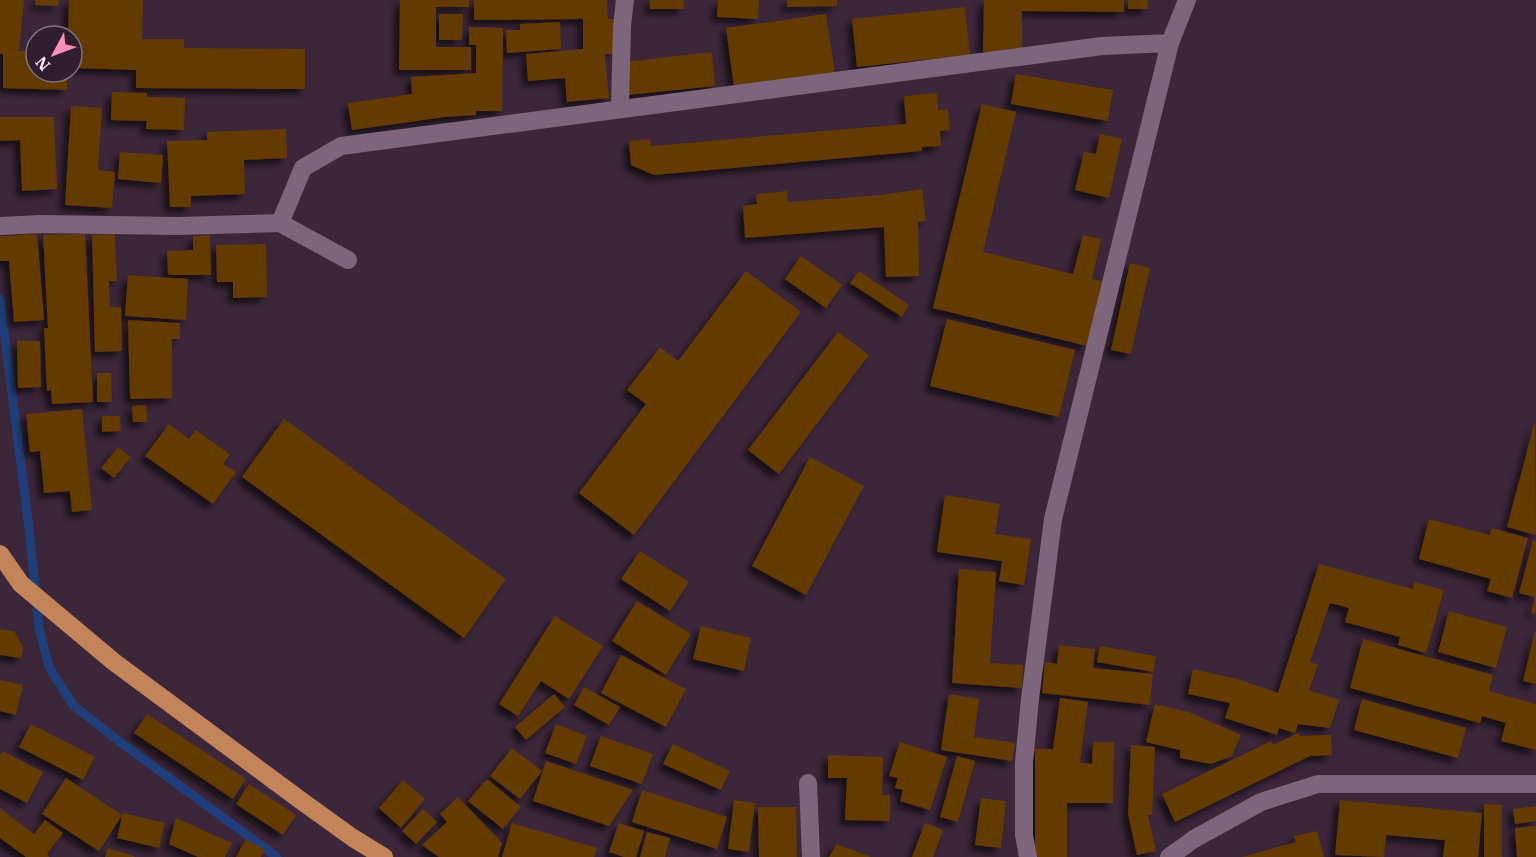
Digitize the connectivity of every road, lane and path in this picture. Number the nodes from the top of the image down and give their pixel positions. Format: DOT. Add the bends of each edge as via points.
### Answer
graph roads {
  1 [pos="625,0"];
  2 [pos="1187,0"];
  3 [pos="1170,44"];
  4 [pos="620,108"];
  5 [pos="280,223"];
  6 [pos="0,226"];
  7 [pos="348,260"];
  8 [pos="0,554"];
  9 [pos="808,783"];
  10 [pos="1536,784"];
  11 [pos="384,857"];
  12 [pos="811,857"];
  13 [pos="1028,857"];
  14 [pos="1169,857"];
  1 -- 4 [label="street"];
  2 -- 3 [label="street"];
  3 -- 4 [label="street" via="1102,46"];
  3 -- 13 [label="street" via="1053,519 1024,762 1024,835"];
  4 -- 5 [label="street" via="341,146 303,168"];
  5 -- 6 [label="street"];
  5 -- 7 [label="street"];
  8 -- 11 [label="main road" via="21,584 114,662"];
  9 -- 12 [label="street"];
  10 -- 14 [label="street" via="1318,784 1261,802"];
}
